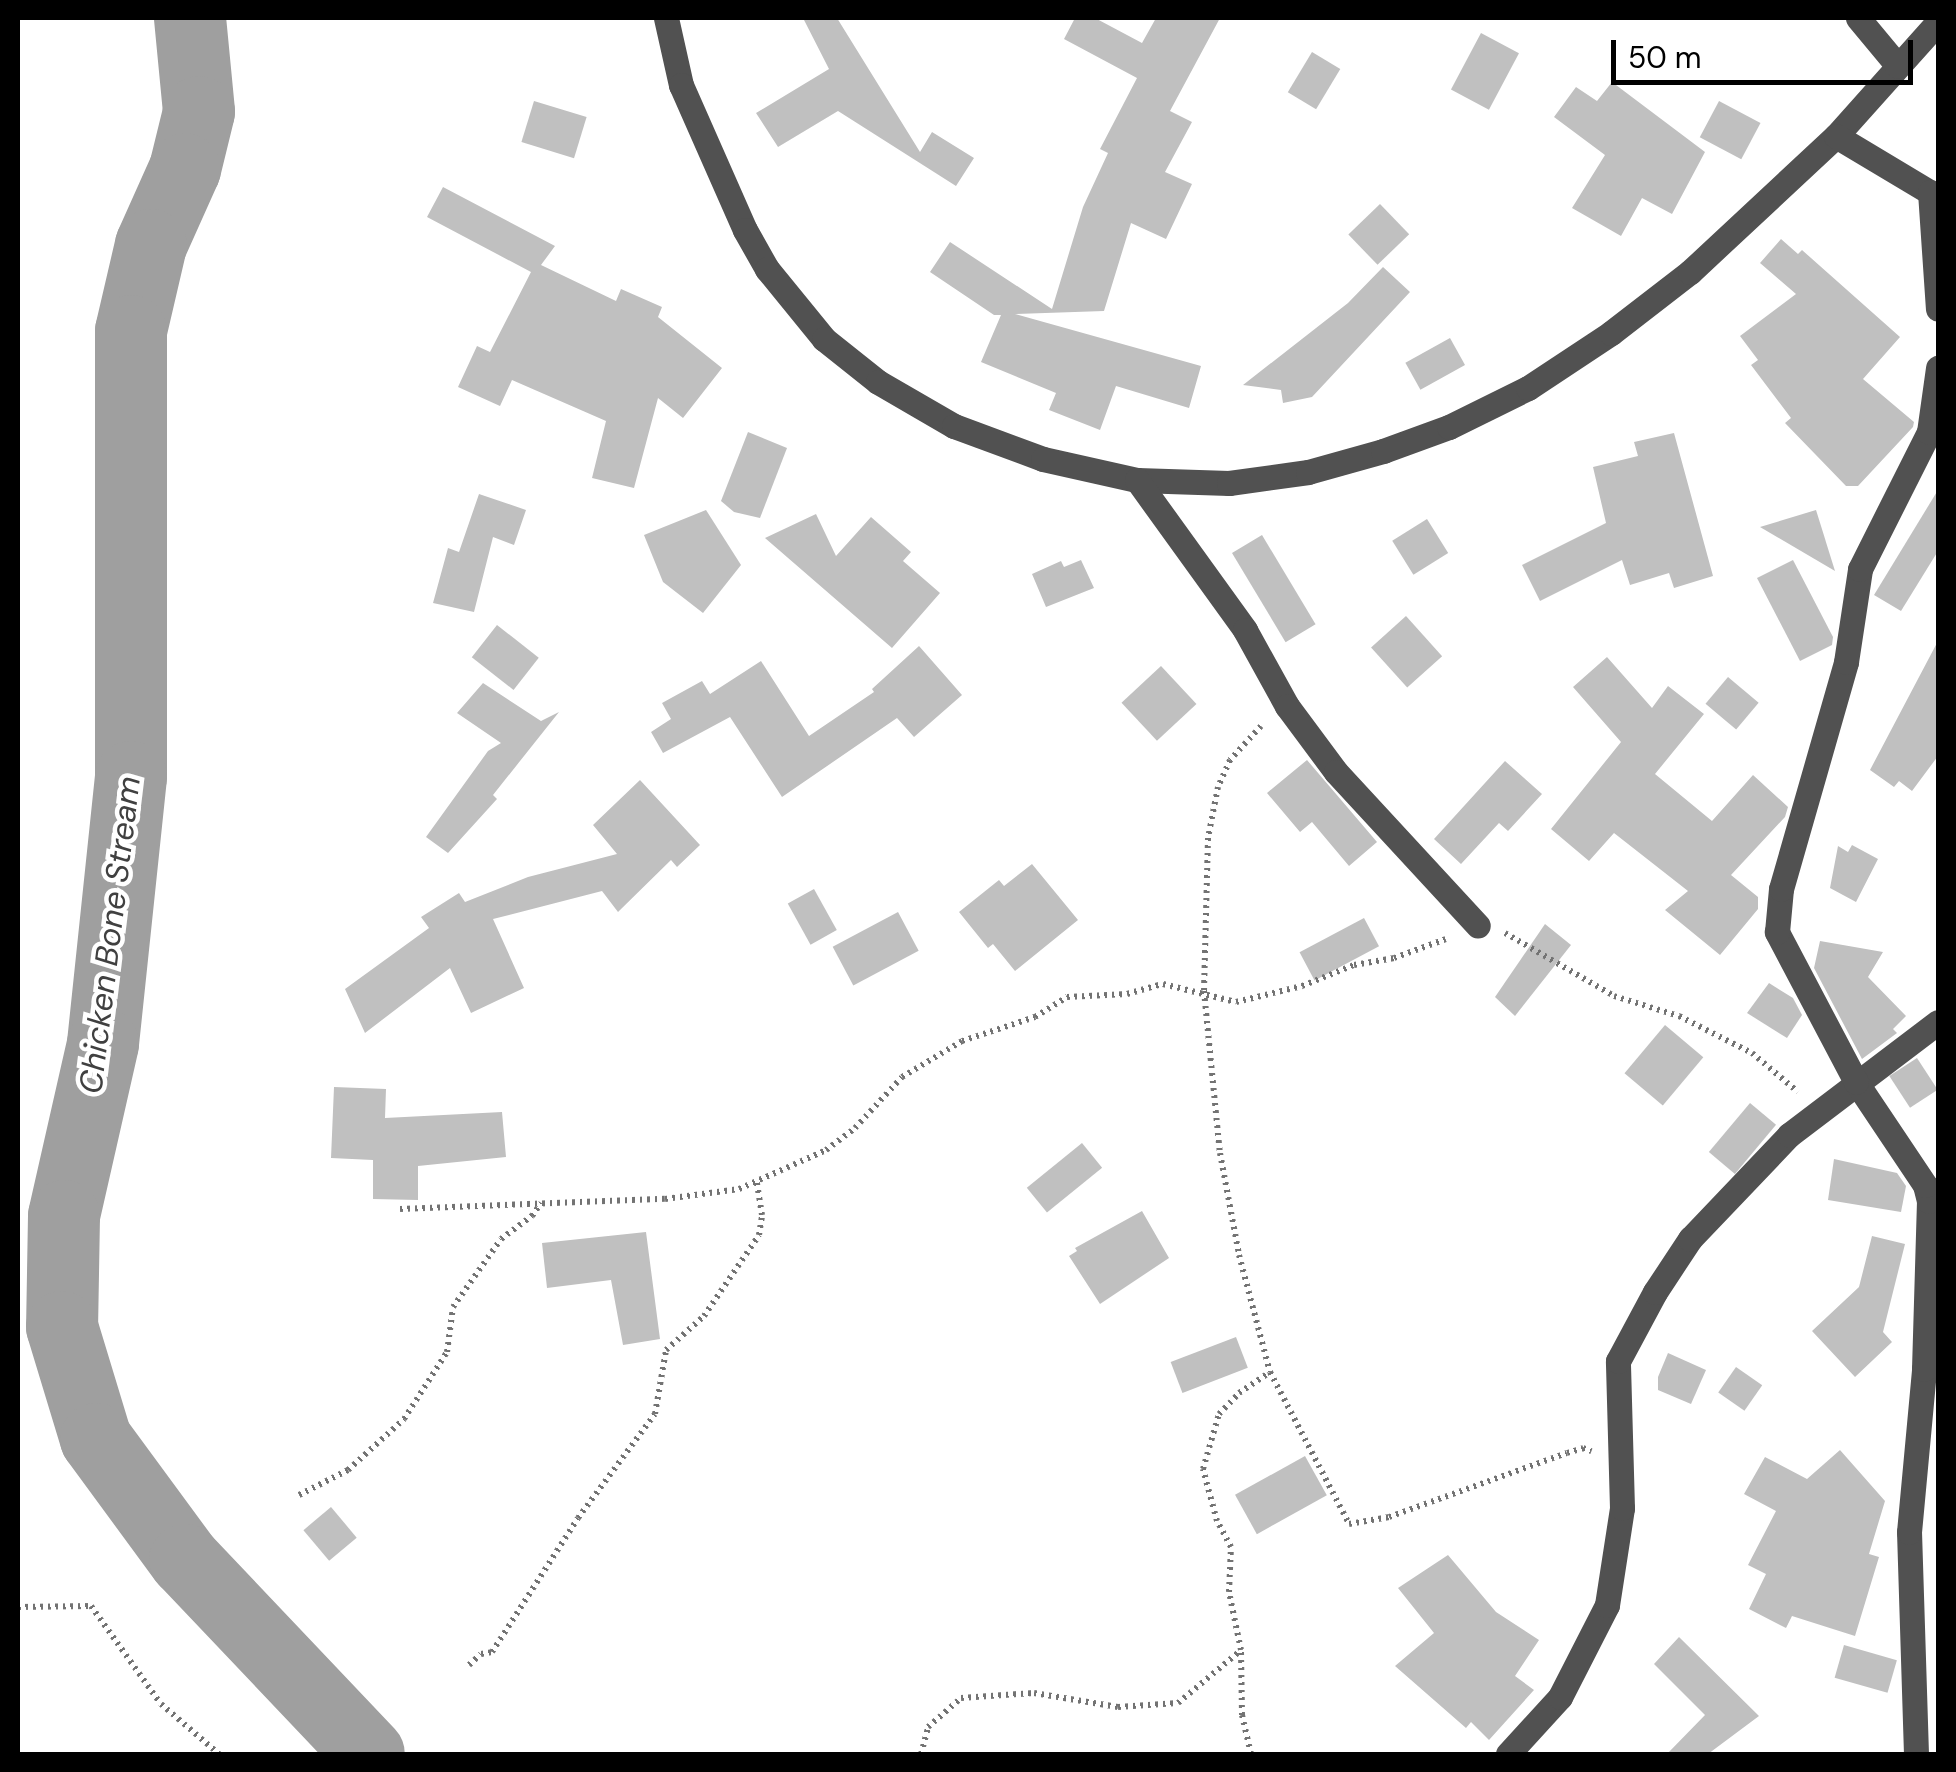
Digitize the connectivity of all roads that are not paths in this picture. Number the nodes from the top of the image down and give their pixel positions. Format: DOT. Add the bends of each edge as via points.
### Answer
graph roads {
  1 [pos="666,18"];
  2 [pos="1858,18"];
  3 [pos="1938,22"];
  4 [pos="1898,66"];
  5 [pos="1836,136"];
  6 [pos="1934,194"];
  7 [pos="1938,309"];
  8 [pos="1938,368"];
  9 [pos="1137,480"];
  10 [pos="1478,926"];
  11 [pos="1938,1022"];
  12 [pos="1856,1082"];
  13 [pos="1508,1754"];
  14 [pos="1916,1754"];
  1 -- 9 [label="street" via="680,86 744,230 824,338 878,382 954,426 1043,459"];
  2 -- 4 [label="street"];
  3 -- 4 [label="street"];
  4 -- 5 [label="street"];
  5 -- 6 [label="street"];
  5 -- 9 [label="street" via="1690,272 1611,333 1496,404 1416,439 1308,472 1229,482"];
  6 -- 7 [label="street"];
  8 -- 12 [label="street" via="1929,432 1860,569 1846,662 1781,889 1777,932"];
  9 -- 10 [label="street" via="1336,772"];
  11 -- 12 [label="street"];
  12 -- 13 [label="street" via="1788,1135 1690,1239 1618,1361 1622,1486 1607,1605 1560,1698"];
  12 -- 14 [label="street" via="1929,1201 1924,1369 1909,1532"];
}
